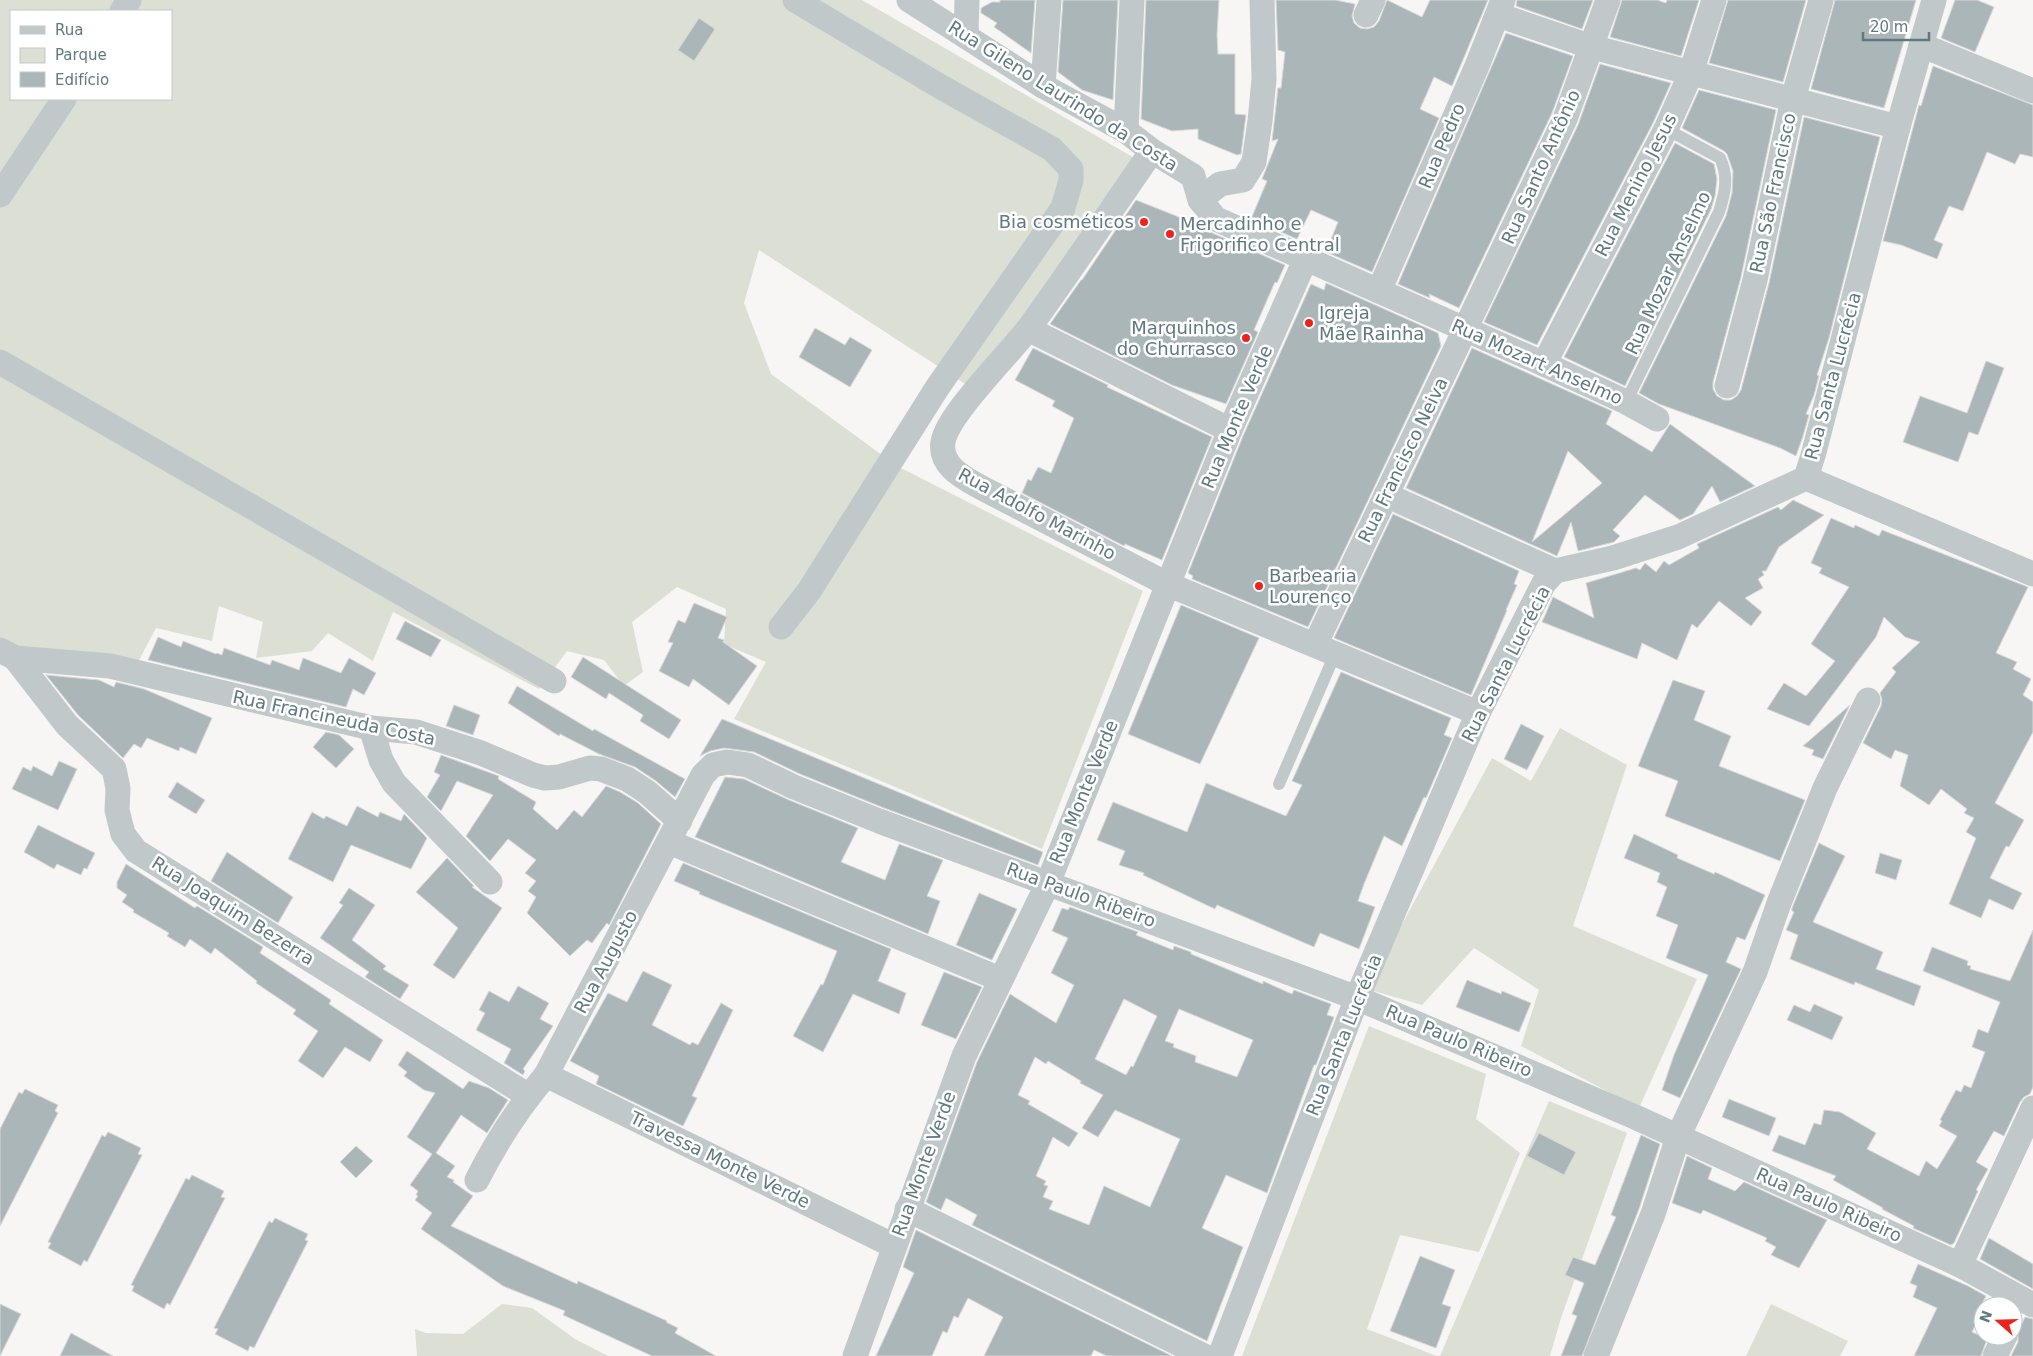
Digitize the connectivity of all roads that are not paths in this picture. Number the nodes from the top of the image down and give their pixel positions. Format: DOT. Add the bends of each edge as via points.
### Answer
graph roads {
  1 [pos="795,0"];
  2 [pos="908,0"];
  3 [pos="967,0"];
  4 [pos="1048,0"];
  5 [pos="1132,0"];
  6 [pos="1608,0"];
  7 [pos="1714,0"];
  8 [pos="1822,0"];
  9 [pos="1934,0"];
  10 [pos="1259,1"];
  11 [pos="1500,8"];
  12 [pos="966,36"];
  13 [pos="1921,45"];
  14 [pos="1592,47"];
  15 [pos="1691,72"];
  16 [pos="1042,86"];
  17 [pos="2033,91"];
  18 [pos="63,100"];
  19 [pos="1793,100"];
  20 [pos="1898,127"];
  21 [pos="1666,129"];
  22 [pos="1126,132"];
  23 [pos="1152,151"];
  24 [pos="1193,176"];
  25 [pos="0,195"];
  26 [pos="1200,200"];
  27 [pos="1306,258"];
  28 [pos="1379,291"];
  29 [pos="1028,329"];
  30 [pos="1465,330"];
  31 [pos="0,362"];
  32 [pos="1544,364"];
  33 [pos="1727,386"];
  34 [pos="937,388"];
  35 [pos="1626,402"];
  36 [pos="963,408"];
  37 [pos="1657,419"];
  38 [pos="1230,430"];
  39 [pos="1806,478"];
  40 [pos="1386,495"];
  41 [pos="1555,571"];
  42 [pos="2033,574"];
  43 [pos="1167,584"];
  44 [pos="781,627"];
  45 [pos="1325,650"];
  46 [pos="7,654"];
  47 [pos="554,681"];
  48 [pos="1868,700"];
  49 [pos="1478,713"];
  50 [pos="371,728"];
  51 [pos="703,775"];
  52 [pos="1280,784"];
  53 [pos="675,831"];
  54 [pos="490,882"];
  55 [pos="1048,883"];
  56 [pos="1000,979"];
  57 [pos="1358,998"];
  58 [pos="546,1075"];
  59 [pos="529,1096"];
  60 [pos="2033,1108"];
  61 [pos="1678,1137"];
  62 [pos="478,1180"];
  63 [pos="907,1209"];
  64 [pos="894,1246"];
  65 [pos="1960,1264"];
  66 [pos="2007,1296"];
  67 [pos="855,1356"];
  68 [pos="1204,1356"];
  69 [pos="1220,1356"];
  70 [pos="1596,1356"];
  1 -- 34 [label="street" via="941,88 1044,145 1058,154 1071,169 1063,208"];
  2 -- 12 [label="street, Rua Gileno Laurindo da Costa"];
  3 -- 12 [label="street"];
  4 -- 16 [label="street"];
  5 -- 22 [label="street"];
  6 -- 14 [label="street, Rua Santo Antônio"];
  7 -- 15 [label="street, Rua Menino Jesus"];
  8 -- 19 [label="street, Rua São Francisco"];
  9 -- 13 [label="street, Rua Santa Lucrécia"];
  10 -- 26 [label="street" via="1264,79 1254,162 1243,180 1220,184"];
  11 -- 14 [label="street"];
  11 -- 28 [label="street, Rua Pedro"];
  12 -- 16 [label="street, Rua Gileno Laurindo da Costa"];
  13 -- 17 [label="street"];
  13 -- 20 [label="street, Rua Santa Lucrécia"];
  14 -- 15 [label="street"];
  14 -- 30 [label="street, Rua Santo Antônio" via="1565,119"];
  15 -- 19 [label="street"];
  15 -- 21 [label="street, Rua Menino Jesus"];
  16 -- 22 [label="street, Rua Gileno Laurindo da Costa"];
  18 -- 25 [label="street"];
  19 -- 20 [label="street"];
  19 -- 33 [label="street, Rua São Francisco" via="1755,280"];
  20 -- 39 [label="street, Rua Santa Lucrécia"];
  21 -- 32 [label="street, Rua Menino Jesus"];
  21 -- 35 [label="lane, Rua Mozar Anselmo" via="1720,158 1726,178 1724,193 1719,212"];
  22 -- 23 [label="street, Rua Gileno Laurindo da Costa"];
  23 -- 24 [label="street, Rua Gileno Laurindo da Costa"];
  23 -- 29 [label="street, Rua Adolfo Marinho"];
  24 -- 26 [label="street, Rua Mozart Anselmo"];
  26 -- 27 [label="street, Rua Mozart Anselmo" via="1216,219"];
  27 -- 28 [label="street, Rua Mozart Anselmo"];
  27 -- 38 [label="street, Rua Monte Verde"];
  28 -- 30 [label="street, Rua Mozart Anselmo"];
  29 -- 36 [label="street, Rua Adolfo Marinho"];
  29 -- 38 [label="street"];
  30 -- 32 [label="street, Rua Mozart Anselmo"];
  30 -- 40 [label="street, Rua Francisco Neiva"];
  31 -- 47 [label="street"];
  32 -- 35 [label="street, Rua Mozart Anselmo"];
  34 -- 36 [label="street"];
  34 -- 44 [label="street" via="809,591"];
  35 -- 37 [label="street, Rua Mozart Anselmo"];
  36 -- 43 [label="street, Rua Adolfo Marinho" via="943,441 946,462 952,469 982,488"];
  38 -- 43 [label="street, Rua Monte Verde"];
  39 -- 41 [label="street, Rua Santa Lucrécia" via="1678,537 1613,558"];
  39 -- 42 [label="street"];
  40 -- 41 [label="street"];
  40 -- 45 [label="street, Rua Francisco Neiva"];
  41 -- 49 [label="street, Rua Santa Lucrécia" via="1544,583"];
  43 -- 45 [label="street, Rua Adolfo Marinho"];
  43 -- 55 [label="street, Rua Monte Verde"];
  45 -- 49 [label="street, Rua Adolfo Marinho"];
  45 -- 52 [label="lane"];
  46 -- 50 [label="street, Rua Francineuda Costa" via="110,666"];
  46 -- 59 [label="street, Rua Joaquim Bezerra" via="67,724 114,768 123,834 136,851"];
  48 -- 61 [label="street" via="1825,788 1755,972"];
  49 -- 57 [label="street, Rua Santa Lucrécia"];
  50 -- 53 [label="street, Rua Francineuda Costa" via="416,732 546,778 590,768 601,769 627,779 647,792"];
  50 -- 54 [label="street" via="381,760 394,783"];
  51 -- 53 [label="street, Rua Augusto"];
  51 -- 55 [label="street, Rua Paulo Ribeiro" via="713,765 727,762 748,765 878,821"];
  53 -- 56 [label="street, Rua Francineuda Costa"];
  53 -- 58 [label="street, Rua Augusto"];
  55 -- 56 [label="street, Rua Monte Verde"];
  55 -- 57 [label="street, Rua Paulo Ribeiro"];
  56 -- 63 [label="street, Rua Monte Verde" via="964,1056"];
  57 -- 61 [label="street, Rua Paulo Ribeiro"];
  57 -- 69 [label="street, Rua Santa Lucrécia"];
  58 -- 59 [label="street, Rua Augusto"];
  58 -- 64 [label="street, Travessa Monte Verde"];
  59 -- 62 [label="street, Rua Augusto" via="498,1142"];
  60 -- 65 [label="street"];
  61 -- 65 [label="street, Rua Paulo Ribeiro"];
  61 -- 70 [label="street" via="1653,1214"];
  63 -- 64 [label="street, Rua Monte Verde"];
  63 -- 68 [label="street"];
  64 -- 67 [label="street, Rua Monte Verde"];
  65 -- 66 [label="street, Rua Paulo Ribeiro"];
}
